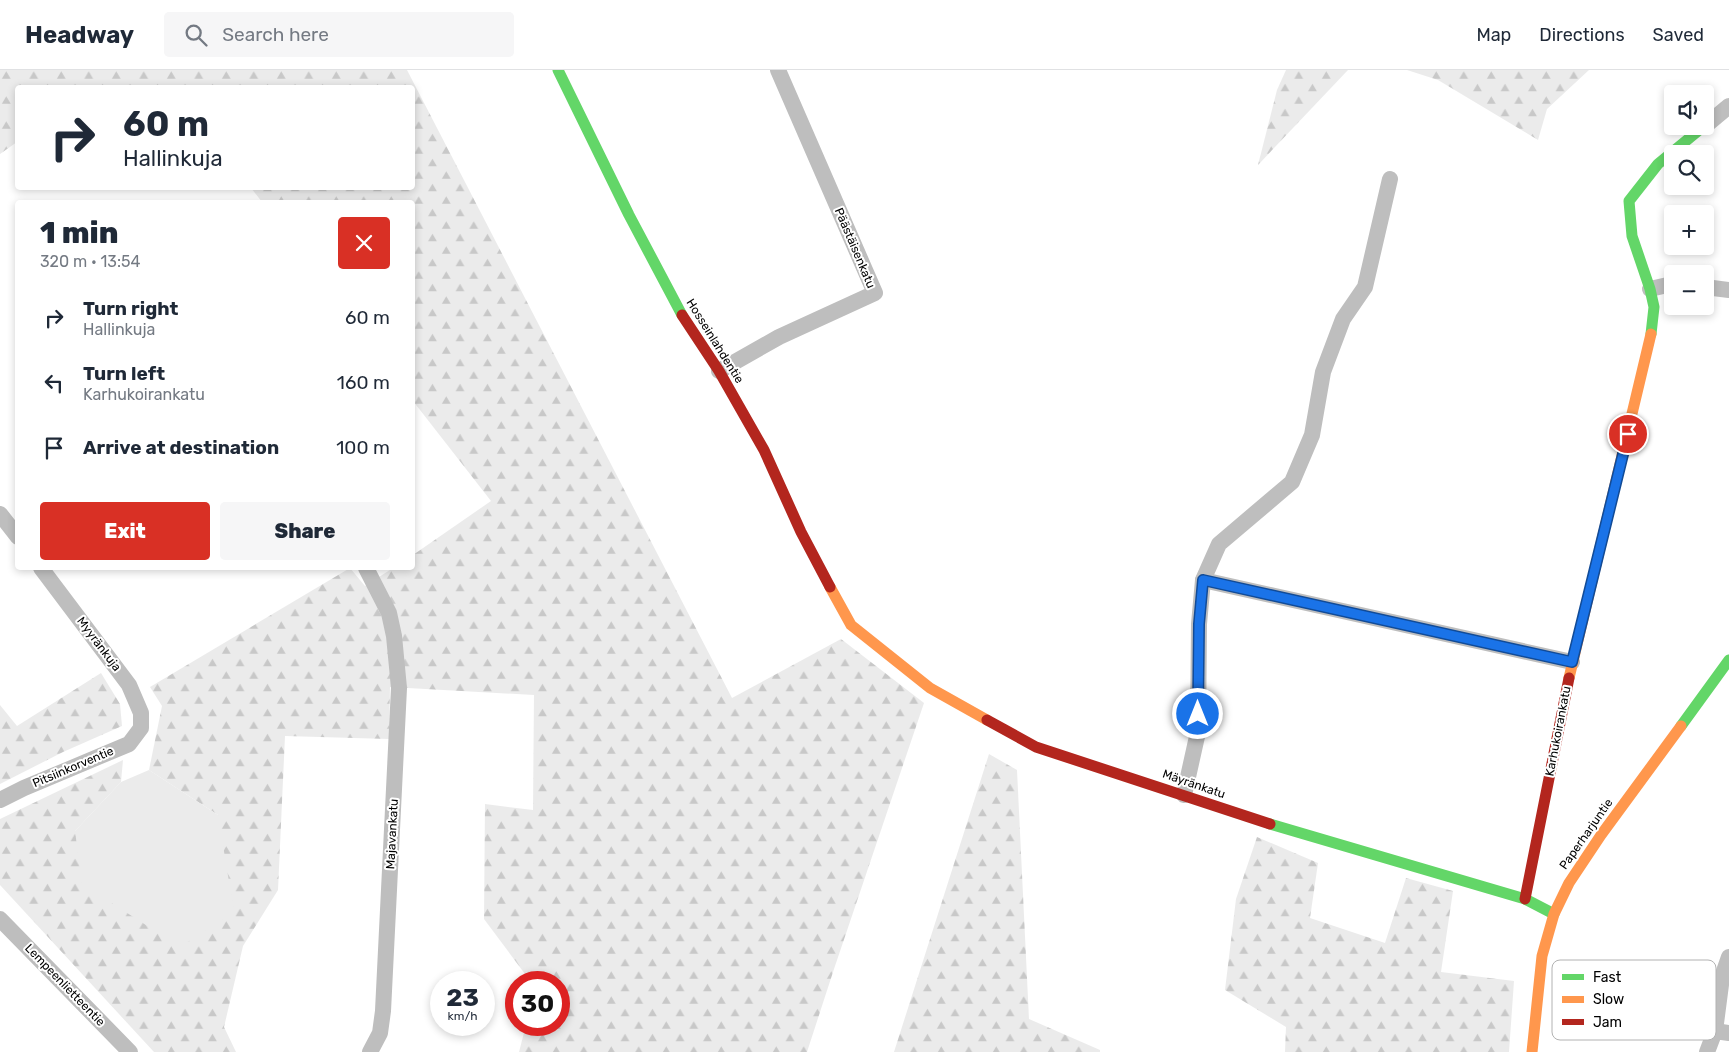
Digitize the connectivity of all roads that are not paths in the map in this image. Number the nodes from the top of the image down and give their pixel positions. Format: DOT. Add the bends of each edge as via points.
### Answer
graph roads {
  1 [pos="558,70"];
  2 [pos="778,70"];
  3 [pos="1729,106"];
  4 [pos="1714,118"];
  5 [pos="1694,135"];
  6 [pos="1390,179"];
  7 [pos="1664,286"];
  8 [pos="1714,288"];
  9 [pos="1650,289"];
  10 [pos="1729,290"];
  11 [pos="719,371"];
  12 [pos="0,514"];
  13 [pos="15,533"];
  14 [pos="43,570"];
  15 [pos="367,570"];
  16 [pos="1203,580"];
  17 [pos="852,625"];
  18 [pos="1729,660"];
  19 [pos="1572,662"];
  20 [pos="141,728"];
  21 [pos="1184,795"];
  22 [pos="0,800"];
  23 [pos="1524,899"];
  24 [pos="1554,914"];
  25 [pos="0,919"];
  26 [pos="1729,958"];
  27 [pos="1722,1032"];
  28 [pos="130,1052"];
  29 [pos="370,1052"];
  30 [pos="1532,1052"];
  31 [pos="1707,1052"];
  1 -- 11 [label="street, Hosseinlahdentie" via="676,306"];
  2 -- 11 [label="street, Päästäisenkatu" via="875,293 779,337"];
  3 -- 4 [label="street, Karhukoirankatu"];
  5 -- 9 [label="street, Karhukoirankatu" via="1658,164 1629,201 1632,236"];
  6 -- 16 [label="street" via="1365,287 1343,319 1323,372 1312,435 1292,482 1219,544"];
  7 -- 9 [label="street"];
  8 -- 10 [label="street"];
  9 -- 19 [label="street, Karhukoirankatu" via="1654,307 1652,339"];
  11 -- 17 [label="street, Hosseinlahdentie" via="764,450 801,532"];
  12 -- 13 [label="street"];
  14 -- 20 [label="street, Myyränkuja" via="129,685 141,713"];
  15 -- 29 [label="street, Majavankatu" via="389,614 399,688 383,1011 380,1033"];
  16 -- 19 [label="street"];
  16 -- 21 [label="street" via="1199,624 1198,732"];
  17 -- 21 [label="street, Mäyränkatu" via="930,688 1036,747"];
  18 -- 24 [label="street, Paperharjuntie" via="1601,835 1569,883"];
  19 -- 23 [label="street, Karhukoirankatu"];
  20 -- 22 [label="street, Pitsiinkorventie" via="129,744"];
  21 -- 23 [label="street, Mäyränkatu" via="1250,818"];
  23 -- 24 [label="street, Mäyränkatu"];
  24 -- 30 [label="street, Paperharjuntie" via="1542,956"];
  25 -- 28 [label="street, Lempeenlietteentie"];
  26 -- 27 [label="street" via="1722,977"];
  27 -- 31 [label="street"];
}
